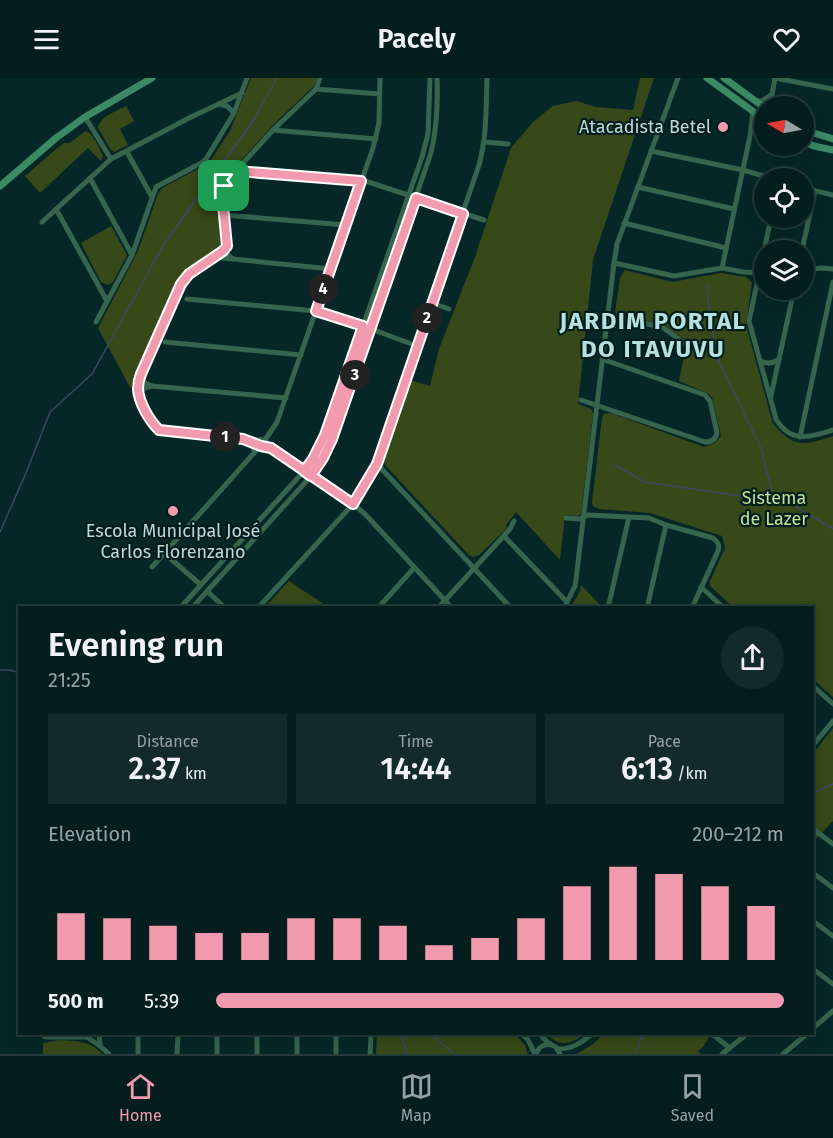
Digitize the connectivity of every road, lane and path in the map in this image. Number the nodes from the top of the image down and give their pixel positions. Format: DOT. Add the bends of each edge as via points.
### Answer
graph roads {
  1 [pos="152,78"];
  2 [pos="247,78"];
  3 [pos="320,78"];
  4 [pos="380,78"];
  5 [pos="430,78"];
  6 [pos="437,78"];
  7 [pos="487,78"];
  8 [pos="678,78"];
  9 [pos="707,78"];
  10 [pos="724,78"];
  11 [pos="775,78"];
  12 [pos="317,88"];
  13 [pos="833,89"];
  14 [pos="242,93"];
  15 [pos="379,94"];
  16 [pos="772,94"];
  17 [pos="751,98"];
  18 [pos="754,100"];
  19 [pos="219,104"];
  20 [pos="753,112"];
  21 [pos="234,113"];
  22 [pos="86,117"];
  23 [pos="279,125"];
  24 [pos="754,127"];
  25 [pos="273,130"];
  26 [pos="288,131"];
  27 [pos="814,133"];
  28 [pos="750,136"];
  29 [pos="375,139"];
  30 [pos="833,139"];
  31 [pos="484,142"];
  32 [pos="508,144"];
  33 [pos="814,145"];
  34 [pos="833,150"];
  35 [pos="651,151"];
  36 [pos="127,152"];
  37 [pos="111,159"];
  38 [pos="244,163"];
  39 [pos="743,170"];
  40 [pos="237,171"];
  41 [pos="249,172"];
  42 [pos="754,173"];
  43 [pos="90,178"];
  44 [pos="361,181"];
  45 [pos="0,186"];
  46 [pos="638,187"];
  47 [pos="815,191"];
  48 [pos="408,195"];
  49 [pos="833,195"];
  50 [pos="152,197"];
  51 [pos="416,198"];
  52 [pos="56,209"];
  53 [pos="735,209"];
  54 [pos="224,214"];
  55 [pos="463,214"];
  56 [pos="484,220"];
  57 [pos="42,222"];
  58 [pos="624,223"];
  59 [pos="346,225"];
  60 [pos="140,233"];
  61 [pos="121,234"];
  62 [pos="804,240"];
  63 [pos="726,248"];
  64 [pos="223,251"];
  65 [pos="132,255"];
  66 [pos="215,257"];
  67 [pos="233,259"];
  68 [pos="614,262"];
  69 [pos="722,268"];
  70 [pos="814,268"];
  71 [pos="330,269"];
  72 [pos="833,269"];
  73 [pos="754,272"];
  74 [pos="833,282"];
  75 [pos="176,296"];
  76 [pos="755,300"];
  77 [pos="792,300"];
  78 [pos="107,301"];
  79 [pos="432,303"];
  80 [pos="450,309"];
  81 [pos="316,311"];
  82 [pos="608,316"];
  83 [pos="96,322"];
  84 [pos="363,326"];
  85 [pos="371,329"];
  86 [pos="156,338"];
  87 [pos="686,344"];
  88 [pos="417,346"];
  89 [pos="301,355"];
  90 [pos="602,359"];
  91 [pos="779,359"];
  92 [pos="760,361"];
  93 [pos="138,385"];
  94 [pos="152,386"];
  95 [pos="286,398"];
  96 [pos="771,398"];
  97 [pos="581,400"];
  98 [pos="598,405"];
  99 [pos="833,430"];
  100 [pos="800,437"];
  101 [pos="243,439"];
  102 [pos="265,440"];
  103 [pos="250,441"];
  104 [pos="261,446"];
  105 [pos="271,448"];
  106 [pos="255,452"];
  107 [pos="377,464"];
  108 [pos="304,471"];
  109 [pos="311,476"];
  110 [pos="353,504"];
  111 [pos="584,516"];
  112 [pos="628,517"];
  113 [pos="566,518"];
  114 [pos="514,520"];
  115 [pos="666,525"];
  116 [pos="504,536"];
  117 [pos="164,553"];
  118 [pos="152,567"];
  119 [pos="474,567"];
  120 [pos="414,568"];
  121 [pos="201,585"];
  122 [pos="701,587"];
  123 [pos="207,591"];
  124 [pos="445,600"];
  125 [pos="566,605"];
  126 [pos="182,606"];
  127 [pos="194,606"];
  128 [pos="223,606"];
  129 [pos="260,606"];
  130 [pos="380,606"];
  131 [pos="440,606"];
  132 [pos="450,606"];
  133 [pos="509,606"];
  134 [pos="608,606"];
  135 [pos="647,606"];
  136 [pos="693,606"];
  137 [pos="722,606"];
  138 [pos="814,687"];
  139 [pos="833,704"];
  140 [pos="833,721"];
  141 [pos="814,741"];
  142 [pos="814,830"];
  143 [pos="833,844"];
  144 [pos="814,874"];
  145 [pos="833,888"];
  146 [pos="814,922"];
  147 [pos="833,936"];
  148 [pos="814,970"];
  149 [pos="820,974"];
  150 [pos="814,979"];
  151 [pos="833,984"];
  152 [pos="833,1011"];
  153 [pos="814,1027"];
  154 [pos="59,1035"];
  155 [pos="99,1035"];
  156 [pos="138,1035"];
  157 [pos="178,1035"];
  158 [pos="217,1035"];
  159 [pos="257,1035"];
  160 [pos="297,1035"];
  161 [pos="336,1035"];
  162 [pos="371,1035"];
  163 [pos="523,1035"];
  164 [pos="541,1035"];
  165 [pos="591,1035"];
  166 [pos="713,1035"];
  167 [pos="746,1035"];
  168 [pos="806,1035"];
  169 [pos="92,1036"];
  170 [pos="45,1037"];
  171 [pos="100,1046"];
  172 [pos="730,1048"];
  173 [pos="557,1049"];
  174 [pos="109,1054"];
  175 [pos="138,1054"];
  176 [pos="177,1054"];
  177 [pos="217,1054"];
  178 [pos="257,1054"];
  179 [pos="297,1054"];
  180 [pos="336,1054"];
  181 [pos="370,1054"];
  182 [pos="536,1054"];
  183 [pos="722,1054"];
  184 [pos="783,1054"];
  1 -- 22 [label="main road"];
  2 -- 14 [label="street"];
  3 -- 12 [label="street"];
  4 -- 15 [label="street"];
  5 -- 48 [label="street" via="428,134"];
  6 -- 51 [label="street" via="435,136"];
  7 -- 31 [label="street"];
  8 -- 35 [label="street"];
  9 -- 20 [label="main road"];
  10 -- 17 [label="main road"];
  11 -- 13 [label="street"];
  11 -- 16 [label="street"];
  12 -- 15 [label="street"];
  12 -- 23 [label="street"];
  14 -- 19 [label="street"];
  14 -- 21 [label="street"];
  15 -- 29 [label="street"];
  16 -- 17 [label="street" via="762,101"];
  17 -- 18 [label="main road"];
  17 -- 20 [label="main road"];
  19 -- 21 [label="street"];
  19 -- 36 [label="street"];
  20 -- 28 [label="street"];
  21 -- 50 [label="street" via="206,159 160,184"];
  22 -- 37 [label="street"];
  22 -- 45 [label="main road"];
  23 -- 25 [label="street"];
  23 -- 26 [label="street"];
  24 -- 28 [label="street"];
  25 -- 26 [label="street"];
  25 -- 38 [label="street"];
  26 -- 29 [label="street"];
  27 -- 30 [label="main road"];
  28 -- 39 [label="street"];
  29 -- 44 [label="street"];
  31 -- 32 [label="street"];
  31 -- 55 [label="street"];
  33 -- 34 [label="main road"];
  35 -- 39 [label="street"];
  35 -- 46 [label="street"];
  36 -- 37 [label="street"];
  36 -- 50 [label="street"];
  37 -- 43 [label="street"];
  38 -- 40 [label="street"];
  38 -- 41 [label="street"];
  39 -- 42 [label="street"];
  39 -- 53 [label="street"];
  40 -- 41 [label="street"];
  40 -- 54 [label="street" via="224,186"];
  41 -- 44 [label="street"];
  43 -- 52 [label="street"];
  43 -- 61 [label="street"];
  44 -- 48 [label="street"];
  44 -- 59 [label="street"];
  46 -- 53 [label="street"];
  46 -- 58 [label="street"];
  47 -- 49 [label="street"];
  47 -- 62 [label="street"];
  48 -- 84 [label="street"];
  50 -- 60 [label="street"];
  51 -- 55 [label="street"];
  51 -- 85 [label="street"];
  52 -- 57 [label="street"];
  52 -- 78 [label="street"];
  53 -- 63 [label="street"];
  54 -- 59 [label="street"];
  54 -- 64 [label="street" via="227,246"];
  55 -- 56 [label="street"];
  55 -- 79 [label="street"];
  58 -- 63 [label="street"];
  58 -- 68 [label="street"];
  59 -- 71 [label="street"];
  60 -- 61 [label="street" via="132,238"];
  60 -- 65 [label="street"];
  61 -- 65 [label="street"];
  63 -- 69 [label="street"];
  64 -- 66 [label="street"];
  64 -- 67 [label="street"];
  65 -- 78 [label="street"];
  66 -- 67 [label="street"];
  66 -- 75 [label="street" via="185,278"];
  67 -- 71 [label="street"];
  68 -- 69 [label="street" via="675,276"];
  68 -- 82 [label="street"];
  69 -- 73 [label="street"];
  70 -- 72 [label="street"];
  71 -- 81 [label="street"];
  74 -- 100 [label="street"];
  75 -- 81 [label="street"];
  75 -- 86 [label="street"];
  76 -- 92 [label="street" via="749,321"];
  77 -- 91 [label="street"];
  78 -- 83 [label="street"];
  79 -- 80 [label="street"];
  79 -- 88 [label="street"];
  81 -- 84 [label="street"];
  81 -- 89 [label="street"];
  82 -- 87 [label="street" via="662,327"];
  82 -- 90 [label="street"];
  84 -- 108 [label="street" via="325,435"];
  85 -- 88 [label="street"];
  85 -- 109 [label="street" via="332,439"];
  86 -- 89 [label="street"];
  86 -- 93 [label="street"];
  88 -- 107 [label="street"];
  89 -- 95 [label="street"];
  90 -- 98 [label="street"];
  90 -- 98 [label="street" via="705,395 717,433 712,441 705,442"];
  91 -- 92 [label="street"];
  91 -- 96 [label="street"];
  92 -- 96 [label="street"];
  93 -- 94 [label="street"];
  93 -- 94 [label="street"];
  93 -- 101 [label="street" via="143,405 161,431"];
  94 -- 95 [label="street"];
  95 -- 102 [label="street"];
  96 -- 100 [label="street" via="781,427"];
  97 -- 98 [label="street"];
  98 -- 111 [label="street"];
  99 -- 100 [label="street"];
  101 -- 102 [label="street"];
  101 -- 103 [label="street"];
  102 -- 104 [label="street"];
  102 -- 105 [label="street"];
  103 -- 104 [label="street"];
  103 -- 106 [label="street"];
  104 -- 105 [label="street"];
  104 -- 106 [label="street"];
  105 -- 108 [label="street"];
  106 -- 117 [label="street"];
  107 -- 110 [label="street"];
  107 -- 119 [label="street"];
  108 -- 109 [label="street"];
  108 -- 121 [label="street"];
  109 -- 110 [label="street"];
  109 -- 123 [label="street"];
  110 -- 120 [label="street"];
  110 -- 129 [label="street"];
  111 -- 112 [label="street"];
  111 -- 113 [label="street"];
  111 -- 125 [label="street" via="575,586"];
  112 -- 115 [label="street" via="649,518"];
  112 -- 134 [label="street"];
  114 -- 116 [label="street"];
  115 -- 122 [label="street" via="713,538 718,543"];
  115 -- 135 [label="street"];
  116 -- 119 [label="street"];
  116 -- 125 [label="street"];
  117 -- 118 [label="street"];
  117 -- 121 [label="street"];
  119 -- 124 [label="street"];
  119 -- 133 [label="street"];
  120 -- 124 [label="street"];
  120 -- 130 [label="street"];
  121 -- 126 [label="street"];
  122 -- 136 [label="street"];
  122 -- 137 [label="street"];
  123 -- 127 [label="street"];
  123 -- 128 [label="street"];
  124 -- 131 [label="street"];
  124 -- 132 [label="street"];
  138 -- 139 [label="street"];
  140 -- 141 [label="street"];
  142 -- 143 [label="street"];
  144 -- 145 [label="street"];
  146 -- 147 [label="street"];
  148 -- 149 [label="street"];
  149 -- 150 [label="street"];
  149 -- 151 [label="street"];
  152 -- 153 [label="street"];
  154 -- 169 [label="street"];
  154 -- 170 [label="street"];
  155 -- 171 [label="street"];
  156 -- 175 [label="street"];
  157 -- 176 [label="street"];
  158 -- 177 [label="street"];
  159 -- 178 [label="street"];
  160 -- 179 [label="street"];
  161 -- 180 [label="street"];
  162 -- 181 [label="street"];
  163 -- 182 [label="street"];
  164 -- 173 [label="street"];
  165 -- 173 [label="street" via="573,1047"];
  166 -- 172 [label="street"];
  167 -- 172 [label="street"];
  168 -- 184 [label="street"];
  169 -- 171 [label="street"];
  171 -- 174 [label="street"];
  172 -- 183 [label="street"];
  173 -- 182 [label="street" via="547,1044"];
}
